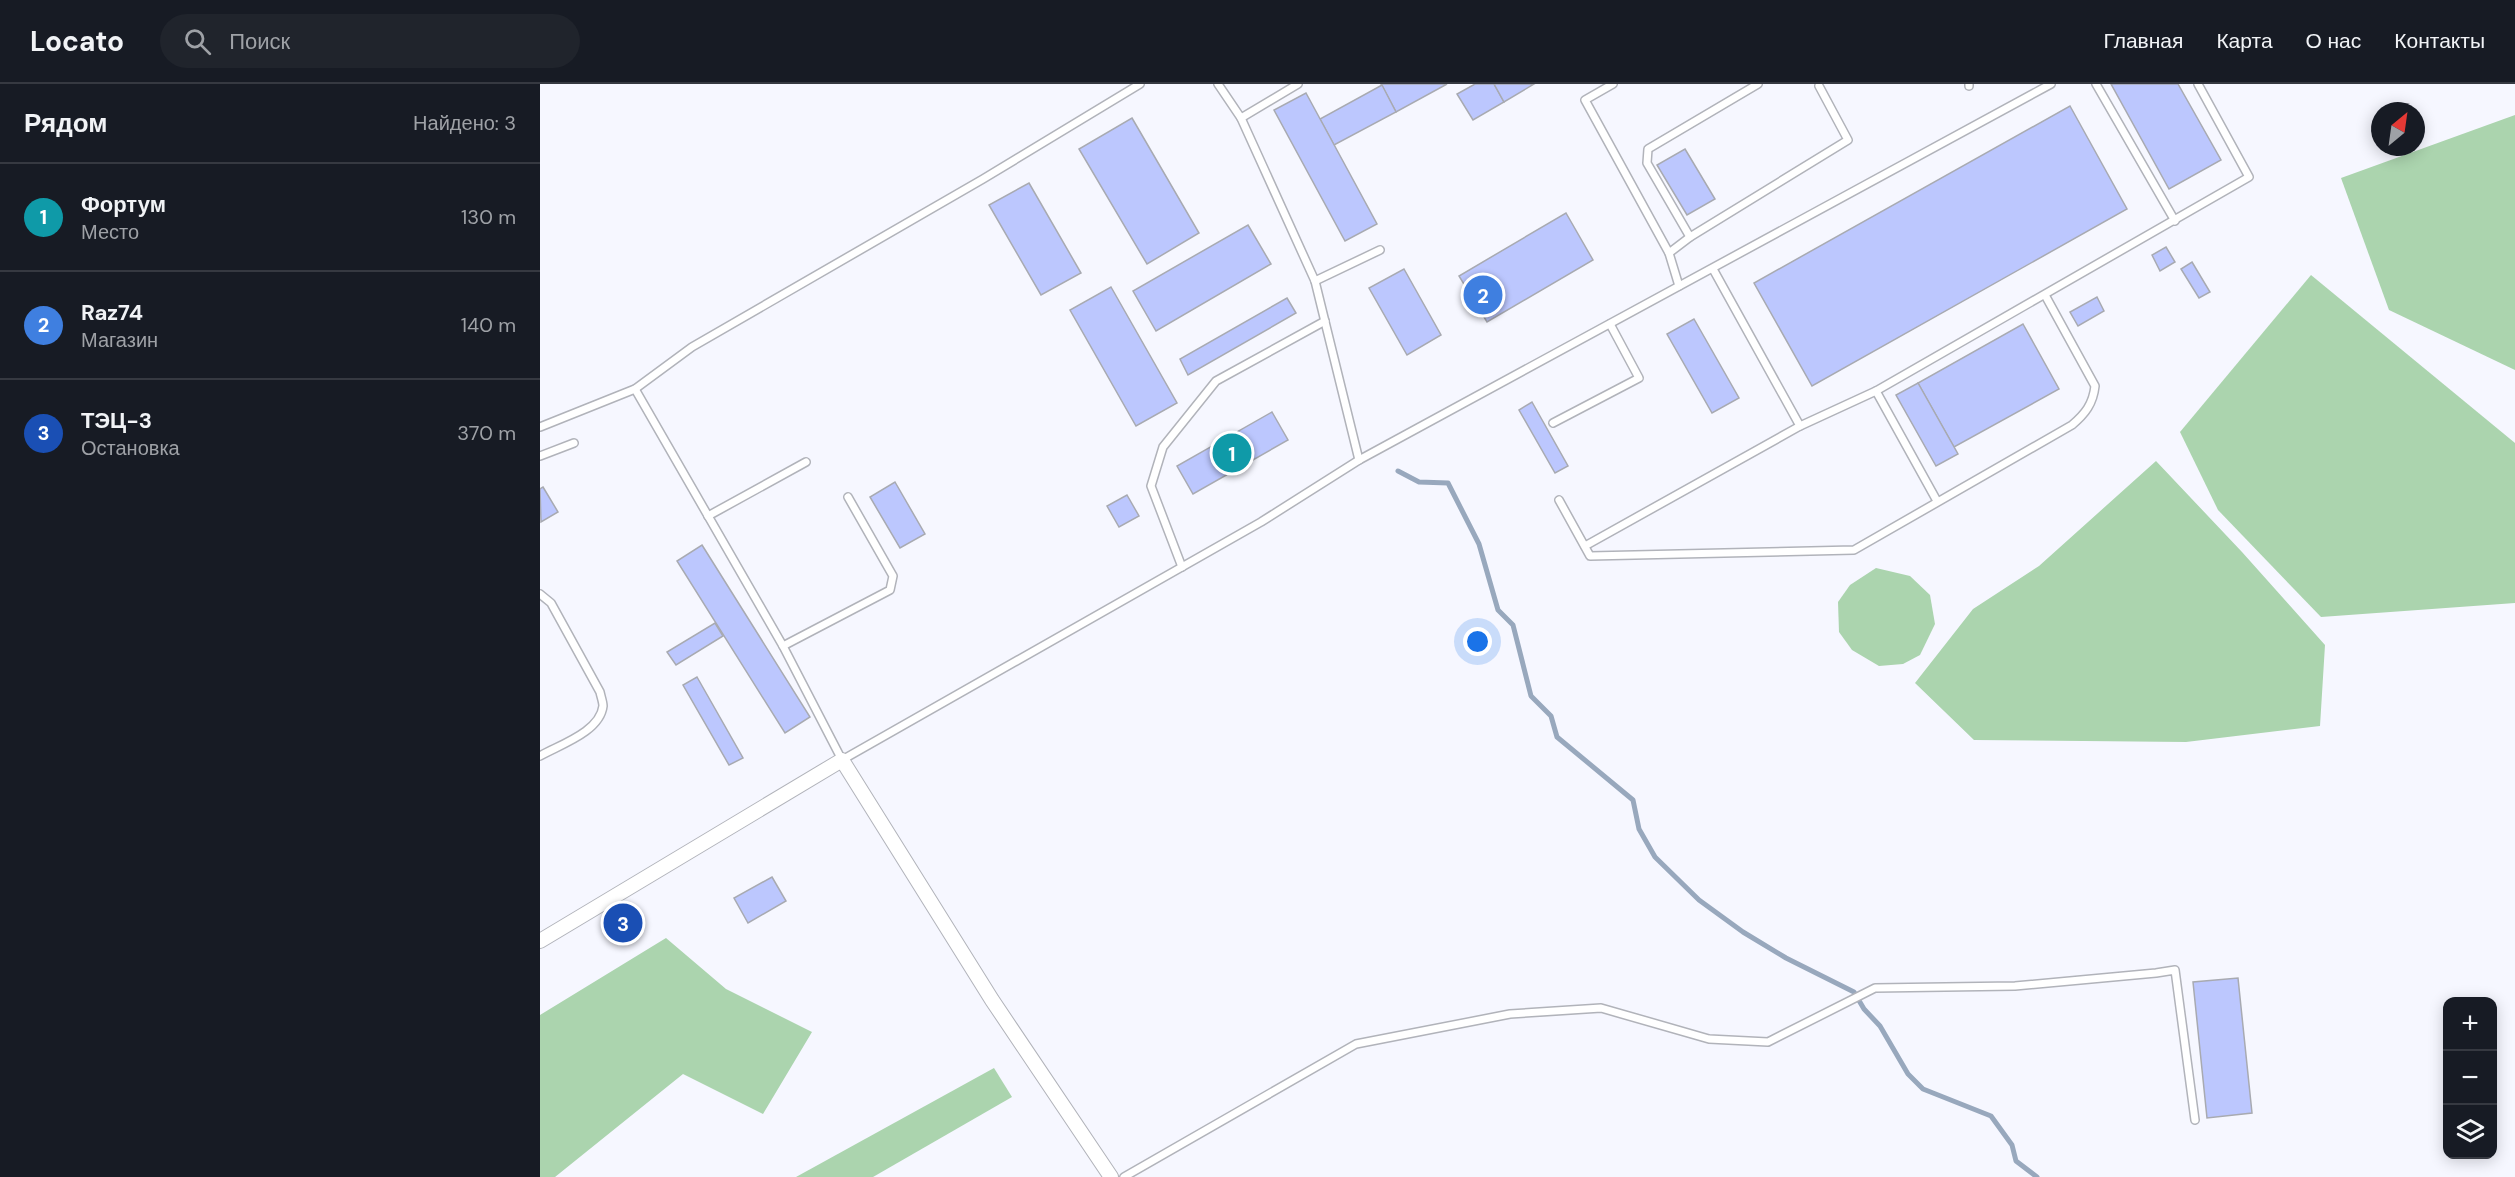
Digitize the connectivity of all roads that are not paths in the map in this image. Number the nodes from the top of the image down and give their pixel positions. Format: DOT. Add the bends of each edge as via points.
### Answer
graph roads {
  1 [pos="1140,84"];
  2 [pos="1218,84"];
  3 [pos="1299,84"];
  4 [pos="1613,84"];
  5 [pos="1758,84"];
  6 [pos="2051,84"];
  7 [pos="2096,84"];
  8 [pos="2198,84"];
  9 [pos="1819,86"];
  10 [pos="1241,118"];
  11 [pos="2175,221"];
  12 [pos="1689,237"];
  13 [pos="1380,250"];
  14 [pos="1669,253"];
  15 [pos="1713,269"];
  16 [pos="1315,281"];
  17 [pos="1679,286"];
  18 [pos="2045,295"];
  19 [pos="1325,321"];
  20 [pos="1610,324"];
  21 [pos="635,389"];
  22 [pos="1876,391"];
  23 [pos="1553,423"];
  24 [pos="1800,426"];
  25 [pos="540,427"];
  26 [pos="574,443"];
  27 [pos="540,456"];
  28 [pos="1359,460"];
  29 [pos="806,462"];
  30 [pos="848,497"];
  31 [pos="1559,500"];
  32 [pos="1937,501"];
  33 [pos="708,516"];
  34 [pos="1585,546"];
  35 [pos="1182,567"];
  36 [pos="540,594"];
  37 [pos="783,646"];
  38 [pos="540,756"];
  39 [pos="842,760"];
  40 [pos="540,941"];
  41 [pos="2194,1120"];
  42 [pos="1111,1177"];
  43 [pos="1124,1177"];
  1 -- 21 [label="lane" via="692,348"];
  2 -- 10 [label="lane"];
  3 -- 10 [label="lane"];
  4 -- 14 [label="lane" via="1585,100"];
  5 -- 12 [label="lane" via="1648,149 1647,163"];
  6 -- 15 [label="lane"];
  7 -- 11 [label="lane"];
  8 -- 11 [label="lane" via="2249,177"];
  9 -- 12 [label="lane" via="1848,140"];
  10 -- 16 [label="lane"];
  11 -- 18 [label="lane"];
  12 -- 14 [label="lane"];
  13 -- 16 [label="lane"];
  14 -- 17 [label="lane"];
  15 -- 17 [label="lane"];
  15 -- 24 [label="lane"];
  16 -- 19 [label="lane"];
  17 -- 20 [label="lane"];
  18 -- 22 [label="lane"];
  18 -- 32 [label="lane" via="2095,386 2094,399 2072,425"];
  19 -- 28 [label="lane"];
  19 -- 35 [label="lane" via="1216,381 1164,447 1151,486"];
  20 -- 23 [label="lane" via="1639,378"];
  20 -- 28 [label="lane"];
  21 -- 25 [label="lane"];
  21 -- 33 [label="lane"];
  22 -- 24 [label="lane"];
  22 -- 32 [label="lane"];
  24 -- 34 [label="lane"];
  26 -- 27 [label="lane"];
  28 -- 35 [label="lane"];
  29 -- 33 [label="lane"];
  30 -- 37 [label="lane" via="893,576 890,590"];
  31 -- 34 [label="lane"];
  32 -- 34 [label="lane" via="1854,550 1590,556"];
  33 -- 37 [label="lane"];
  35 -- 39 [label="lane"];
  36 -- 38 [label="lane" via="550,603 600,692 603,706 599,718 589,728"];
  37 -- 39 [label="lane"];
  39 -- 40 [label="street"];
  39 -- 42 [label="street" via="992,1000"];
  41 -- 43 [label="lane" via="2175,969 2015,986 1875,988 1768,1042 1709,1039 1601,1008 1510,1014 1356,1044"];
}
